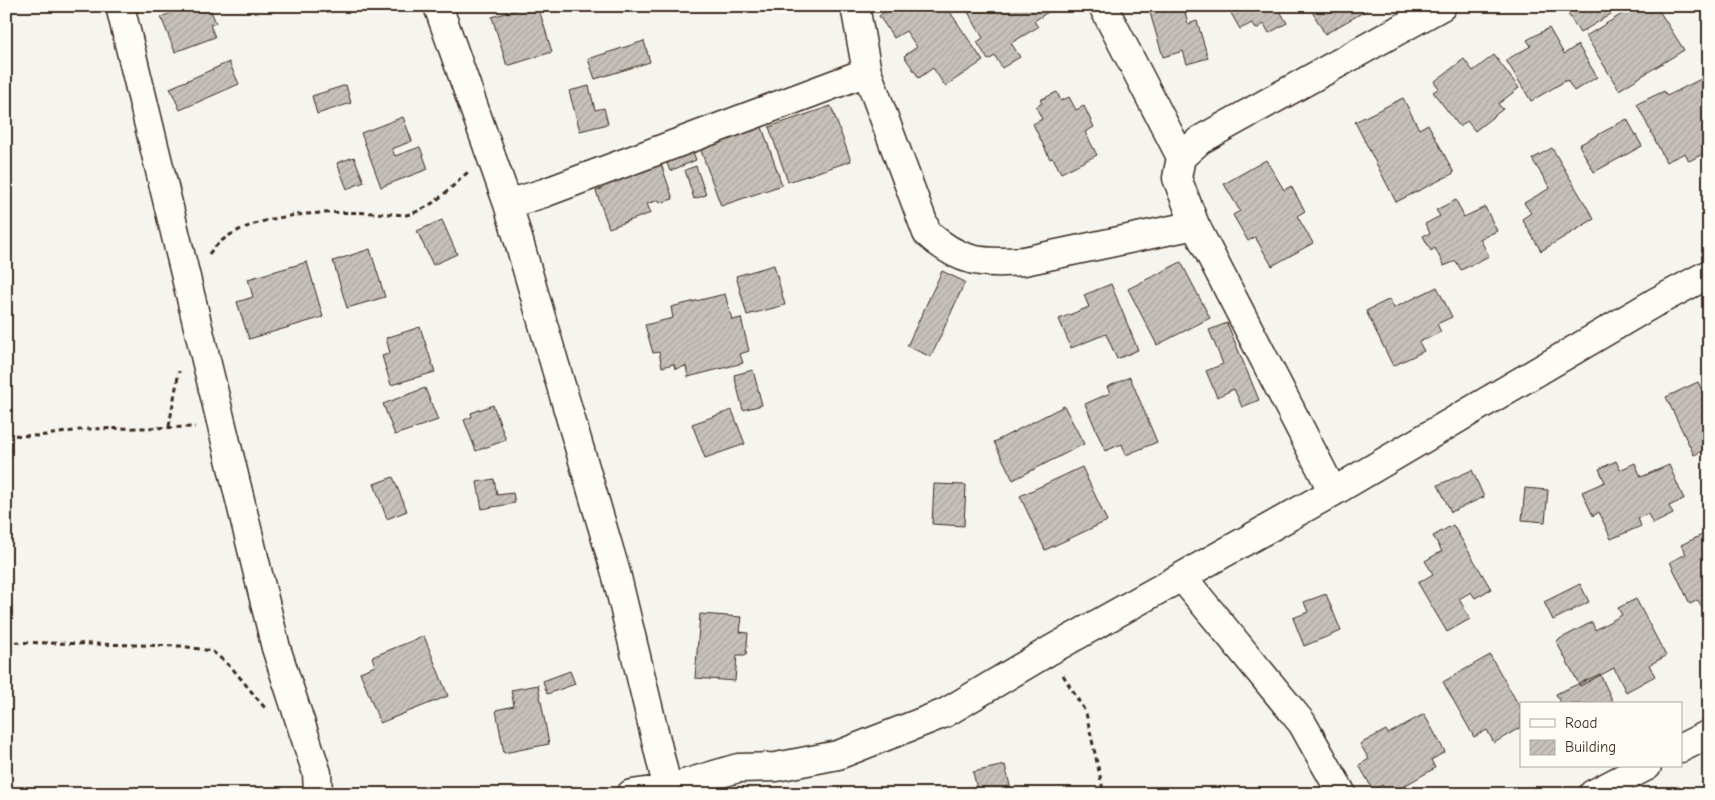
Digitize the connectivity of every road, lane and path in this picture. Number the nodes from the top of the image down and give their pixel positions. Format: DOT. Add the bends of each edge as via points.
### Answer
graph roads {
  1 [pos="120,6"];
  2 [pos="438,6"];
  3 [pos="855,6"];
  4 [pos="1104,6"];
  5 [pos="1442,6"];
  6 [pos="868,72"];
  7 [pos="489,153"];
  8 [pos="1181,157"];
  9 [pos="508,204"];
  10 [pos="1196,225"];
  11 [pos="1709,274"];
  12 [pos="187,288"];
  13 [pos="222,428"];
  14 [pos="6,435"];
  15 [pos="1333,492"];
  16 [pos="1182,577"];
  17 [pos="6,642"];
  18 [pos="1049,651"];
  19 [pos="269,712"];
  20 [pos="1709,734"];
  21 [pos="1682,748"];
  22 [pos="1643,768"];
  23 [pos="668,791"];
  24 [pos="318,794"];
  25 [pos="632,794"];
  26 [pos="1104,794"];
  27 [pos="1342,794"];
  28 [pos="1593,794"];
  1 -- 12 [label="street"];
  2 -- 7 [label="street"];
  3 -- 6 [label="street"];
  4 -- 8 [label="street"];
  5 -- 8 [label="street" via="1200,140"];
  6 -- 9 [label="street"];
  6 -- 10 [label="street" via="927,233 945,249 963,257 996,263 1024,261"];
  7 -- 9 [label="street"];
  7 -- 12 [label="path" via="420,212 406,215 306,212 238,229 211,251"];
  8 -- 10 [label="street" via="1177,178"];
  9 -- 23 [label="street" via="616,573"];
  10 -- 15 [label="street"];
  11 -- 15 [label="street"];
  12 -- 13 [label="street"];
  13 -- 14 [label="path" via="174,426 87,429 38,436"];
  13 -- 24 [label="street" via="276,648 317,773"];
  15 -- 16 [label="street"];
  16 -- 18 [label="street"];
  16 -- 27 [label="street" via="1302,723"];
  17 -- 19 [label="path" via="181,646 212,651 232,668"];
  18 -- 23 [label="street" via="945,713 838,755 776,767 738,768"];
  18 -- 26 [label="path" via="1086,713"];
  20 -- 21 [label="street"];
  22 -- 28 [label="street"];
  23 -- 25 [label="street"];
}
